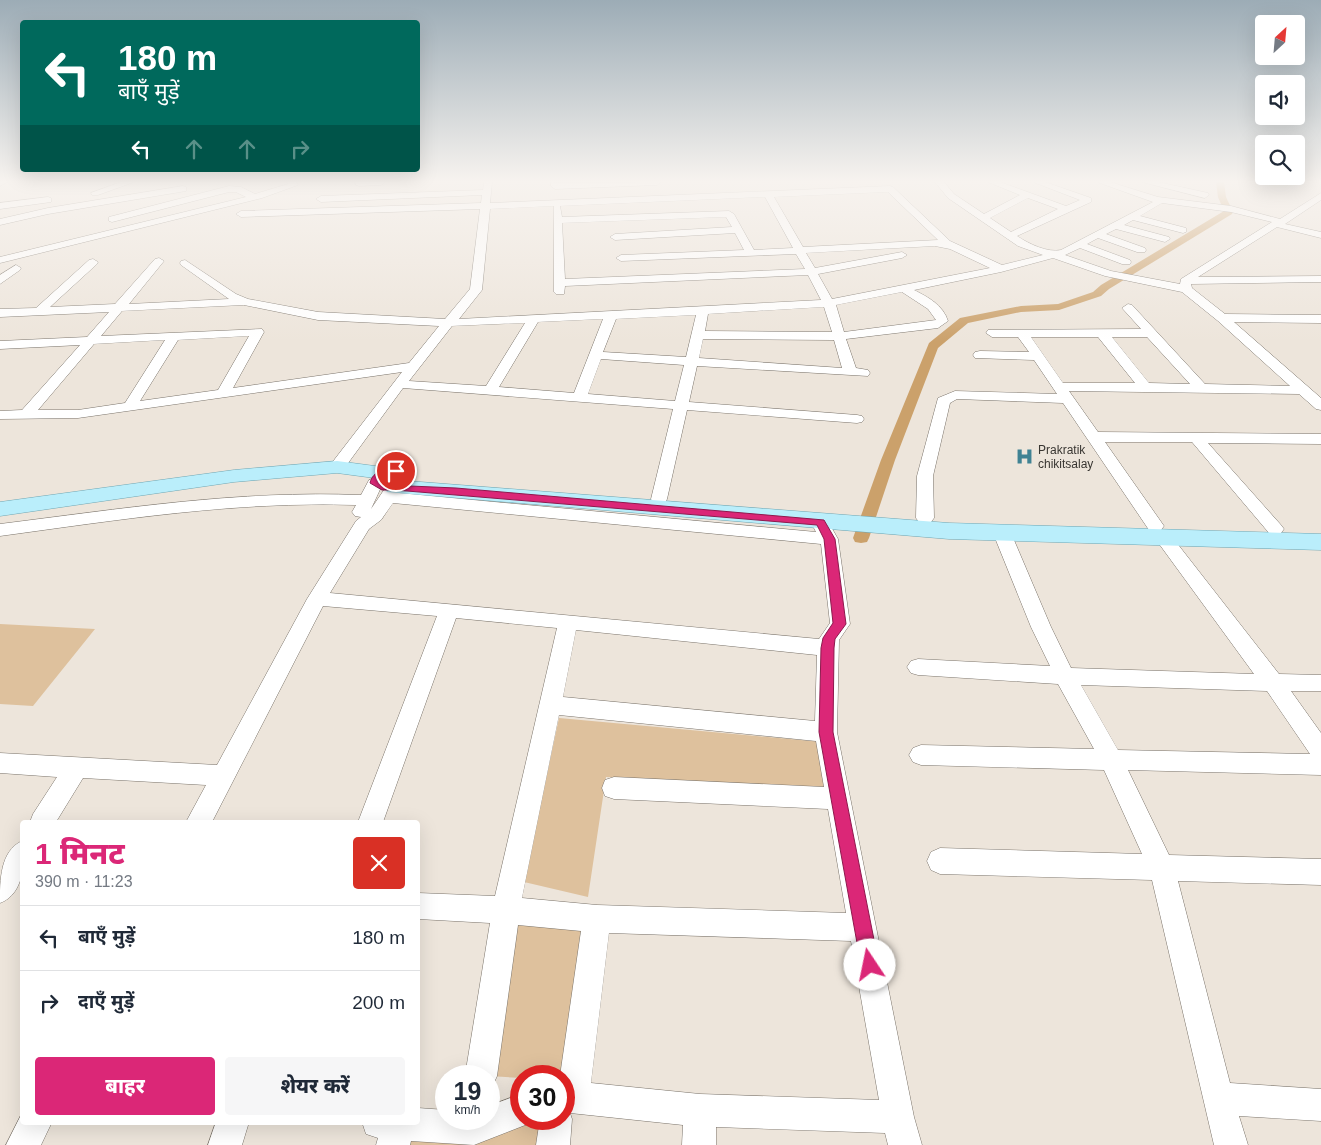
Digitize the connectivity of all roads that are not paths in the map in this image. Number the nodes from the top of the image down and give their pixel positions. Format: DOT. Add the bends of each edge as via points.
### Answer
graph roads {
  1 [pos="100,235"];
  2 [pos="482,235"];
  3 [pos="558,235"];
  4 [pos="643,235"];
  5 [pos="741,235"];
  6 [pos="791,235"];
  7 [pos="938,235"];
  8 [pos="1098,235"];
  9 [pos="1099,235"];
  10 [pos="1152,235"];
  11 [pos="1257,235"];
  12 [pos="1010,236"];
  13 [pos="615,237"];
  14 [pos="1165,239"];
  15 [pos="1080,245"];
  16 [pos="952,246"];
  17 [pos="1141,250"];
  18 [pos="800,251"];
  19 [pos="751,253"];
  20 [pos="1053,256"];
  21 [pos="621,258"];
  22 [pos="0,260"];
  23 [pos="159,261"];
  24 [pos="93,262"];
  25 [pos="1126,262"];
  26 [pos="185,264"];
  27 [pos="16,268"];
  28 [pos="1001,269"];
  29 [pos="811,272"];
  30 [pos="1108,274"];
  31 [pos="1321,279"];
  32 [pos="627,280"];
  33 [pos="1309,280"];
  34 [pos="0,281"];
  35 [pos="1186,285"];
  36 [pos="1321,287"];
  37 [pos="903,288"];
  38 [pos="245,302"];
  39 [pos="829,302"];
  40 [pos="121,306"];
  41 [pos="1128,308"];
  42 [pos="39,311"];
  43 [pos="703,311"];
  44 [pos="0,313"];
  45 [pos="611,315"];
  46 [pos="1222,318"];
  47 [pos="1321,318"];
  48 [pos="534,319"];
  49 [pos="447,323"];
  50 [pos="992,333"];
  51 [pos="1022,333"];
  52 [pos="1102,333"];
  53 [pos="1152,333"];
  54 [pos="698,335"];
  55 [pos="174,336"];
  56 [pos="839,336"];
  57 [pos="92,340"];
  58 [pos="0,345"];
  59 [pos="595,355"];
  60 [pos="980,355"];
  61 [pos="1038,356"];
  62 [pos="692,362"];
  63 [pos="413,366"];
  64 [pos="857,373"];
  65 [pos="399,384"];
  66 [pos="1146,387"];
  67 [pos="1201,388"];
  68 [pos="1303,390"];
  69 [pos="490,391"];
  70 [pos="223,393"];
  71 [pos="1063,393"];
  72 [pos="579,398"];
  73 [pos="130,406"];
  74 [pos="681,406"];
  75 [pos="1321,406"];
  76 [pos="27,414"];
  77 [pos="0,415"];
  78 [pos="857,418"];
  79 [pos="1094,437"];
  80 [pos="1196,438"];
  81 [pos="1321,439"];
  82 [pos="337,467"];
  83 [pos="383,485"];
  84 [pos="660,499"];
  85 [pos="0,509"];
  86 [pos="0,520"];
  87 [pos="920,522"];
  88 [pos="828,524"];
  89 [pos="1274,529"];
  90 [pos="0,530"];
  91 [pos="1321,530"];
  92 [pos="1159,532"];
  93 [pos="1002,533"];
  94 [pos="1321,542"];
  95 [pos="317,599"];
  96 [pos="449,610"];
  97 [pos="568,622"];
  98 [pos="828,648"];
  99 [pos="918,667"];
  100 [pos="1064,676"];
  101 [pos="1273,683"];
  102 [pos="1321,683"];
  103 [pos="550,705"];
  104 [pos="826,732"];
  105 [pos="1321,751"];
  106 [pos="921,755"];
  107 [pos="1111,759"];
  108 [pos="0,763"];
  109 [pos="1321,765"];
  110 [pos="76,768"];
  111 [pos="223,776"];
  112 [pos="614,788"];
  113 [pos="839,800"];
  114 [pos="43,820"];
  115 [pos="200,820"];
  116 [pos="372,820"];
  117 [pos="20,856"];
  118 [pos="940,861"];
  119 [pos="1162,868"];
  120 [pos="1321,872"];
  121 [pos="0,890"];
  122 [pos="420,906"];
  123 [pos="506,910"];
  124 [pos="597,919"];
  125 [pos="863,927"];
  126 [pos="483,1065"];
  127 [pos="572,1065"];
  128 [pos="1218,1098"];
  129 [pos="575,1104"];
  130 [pos="1321,1105"];
  131 [pos="700,1110"];
  132 [pos="34,1125"];
  133 [pos="232,1125"];
  134 [pos="435,1127"];
  135 [pos="557,1130"];
  136 [pos="390,1131"];
  137 [pos="902,1131"];
  138 [pos="23,1145"];
  139 [pos="225,1145"];
  140 [pos="553,1145"];
  141 [pos="699,1145"];
  142 [pos="1231,1145"];
  1 -- 22 [label="street"];
  2 -- 49 [label="street" via="476,290"];
  3 -- 32 [label="street" via="560,288"];
  4 -- 13 [label="street"];
  5 -- 19 [label="street"];
  6 -- 18 [label="street"];
  7 -- 16 [label="street"];
  8 -- 15 [label="street"];
  9 -- 17 [label="street"];
  10 -- 14 [label="street"];
  11 -- 35 [label="street"];
  12 -- 20 [label="street"];
  13 -- 21 [label="street"];
  15 -- 20 [label="street"];
  15 -- 25 [label="street"];
  16 -- 18 [label="street" via="935,243"];
  16 -- 28 [label="street"];
  16 -- 29 [label="street"];
  18 -- 19 [label="street"];
  18 -- 29 [label="street"];
  19 -- 21 [label="street"];
  20 -- 28 [label="street"];
  20 -- 30 [label="street"];
  21 -- 32 [label="street"];
  23 -- 40 [label="street"];
  24 -- 42 [label="street"];
  26 -- 38 [label="street"];
  27 -- 34 [label="street"];
  28 -- 37 [label="street"];
  29 -- 32 [label="street"];
  29 -- 39 [label="street"];
  30 -- 35 [label="street" via="1129,280"];
  31 -- 33 [label="street"];
  33 -- 35 [label="street"];
  33 -- 36 [label="street"];
  35 -- 46 [label="street"];
  37 -- 39 [label="street"];
  37 -- 56 [label="street" via="938,310 942,321 920,327"];
  38 -- 40 [label="street"];
  38 -- 49 [label="street" via="318,316"];
  39 -- 43 [label="street"];
  39 -- 56 [label="street"];
  40 -- 42 [label="street"];
  40 -- 57 [label="street"];
  41 -- 53 [label="street"];
  42 -- 44 [label="street"];
  43 -- 45 [label="street"];
  43 -- 54 [label="street"];
  45 -- 48 [label="street"];
  45 -- 59 [label="street"];
  46 -- 47 [label="street"];
  46 -- 68 [label="street"];
  48 -- 49 [label="street"];
  48 -- 69 [label="street"];
  49 -- 63 [label="street"];
  50 -- 51 [label="street"];
  51 -- 52 [label="street"];
  51 -- 61 [label="street"];
  52 -- 53 [label="street"];
  52 -- 66 [label="street"];
  53 -- 67 [label="street"];
  54 -- 56 [label="street"];
  54 -- 62 [label="street"];
  55 -- 57 [label="street"];
  55 -- 70 [label="street" via="258,332"];
  55 -- 73 [label="street"];
  56 -- 64 [label="street"];
  57 -- 58 [label="street"];
  57 -- 76 [label="street"];
  59 -- 62 [label="street"];
  59 -- 72 [label="street"];
  60 -- 61 [label="street"];
  61 -- 71 [label="street"];
  62 -- 64 [label="street"];
  62 -- 74 [label="street"];
  63 -- 65 [label="street"];
  63 -- 70 [label="street"];
  65 -- 69 [label="street"];
  65 -- 82 [label="street"];
  66 -- 67 [label="street"];
  66 -- 71 [label="street"];
  67 -- 68 [label="street"];
  68 -- 75 [label="street"];
  69 -- 72 [label="street"];
  70 -- 73 [label="street"];
  71 -- 79 [label="street"];
  71 -- 87 [label="street" via="954,395 945,398 924,476"];
  72 -- 74 [label="street"];
  73 -- 76 [label="street" via="78,414"];
  74 -- 78 [label="street"];
  74 -- 84 [label="street"];
  76 -- 77 [label="street"];
  79 -- 80 [label="street"];
  79 -- 92 [label="street"];
  80 -- 81 [label="street"];
  80 -- 89 [label="street"];
  82 -- 83 [label="main road"];
  82 -- 85 [label="main road" via="234,476"];
  83 -- 84 [label="main road" via="485,484"];
  83 -- 86 [label="main road" via="302,477 233,482"];
  83 -- 88 [label="main road" via="550,506"];
  83 -- 90 [label="street" via="315,499 232,501"];
  83 -- 95 [label="street" via="375,516 362,526"];
  84 -- 88 [label="main road"];
  87 -- 88 [label="main road"];
  87 -- 92 [label="main road" via="997,522"];
  87 -- 93 [label="main road"];
  88 -- 98 [label="street" via="840,624 829,638"];
  89 -- 91 [label="main road"];
  89 -- 92 [label="main road"];
  92 -- 93 [label="main road"];
  92 -- 94 [label="main road"];
  92 -- 101 [label="street"];
  93 -- 100 [label="street" via="1040,627"];
  95 -- 96 [label="street"];
  95 -- 111 [label="street"];
  96 -- 97 [label="street"];
  96 -- 116 [label="street"];
  97 -- 98 [label="street"];
  97 -- 103 [label="street"];
  98 -- 104 [label="street"];
  99 -- 100 [label="street"];
  100 -- 101 [label="street"];
  100 -- 107 [label="street"];
  101 -- 102 [label="street"];
  101 -- 105 [label="street"];
  103 -- 104 [label="street"];
  103 -- 123 [label="street"];
  104 -- 113 [label="street"];
  106 -- 107 [label="street"];
  107 -- 109 [label="street"];
  107 -- 119 [label="street"];
  108 -- 110 [label="street"];
  110 -- 111 [label="street"];
  110 -- 114 [label="street"];
  111 -- 115 [label="street"];
  112 -- 113 [label="street"];
  113 -- 125 [label="street"];
  117 -- 121 [label="street"];
  118 -- 119 [label="street"];
  119 -- 120 [label="street"];
  119 -- 128 [label="street"];
  122 -- 123 [label="street"];
  123 -- 124 [label="street"];
  123 -- 126 [label="street"];
  124 -- 125 [label="street"];
  124 -- 127 [label="street"];
  125 -- 137 [label="street"];
  128 -- 130 [label="street"];
  128 -- 142 [label="street"];
  129 -- 131 [label="street"];
  131 -- 137 [label="street"];
  131 -- 141 [label="street"];
  132 -- 138 [label="street"];
  133 -- 139 [label="street"];
  134 -- 136 [label="street"];
  135 -- 140 [label="street"];
}
